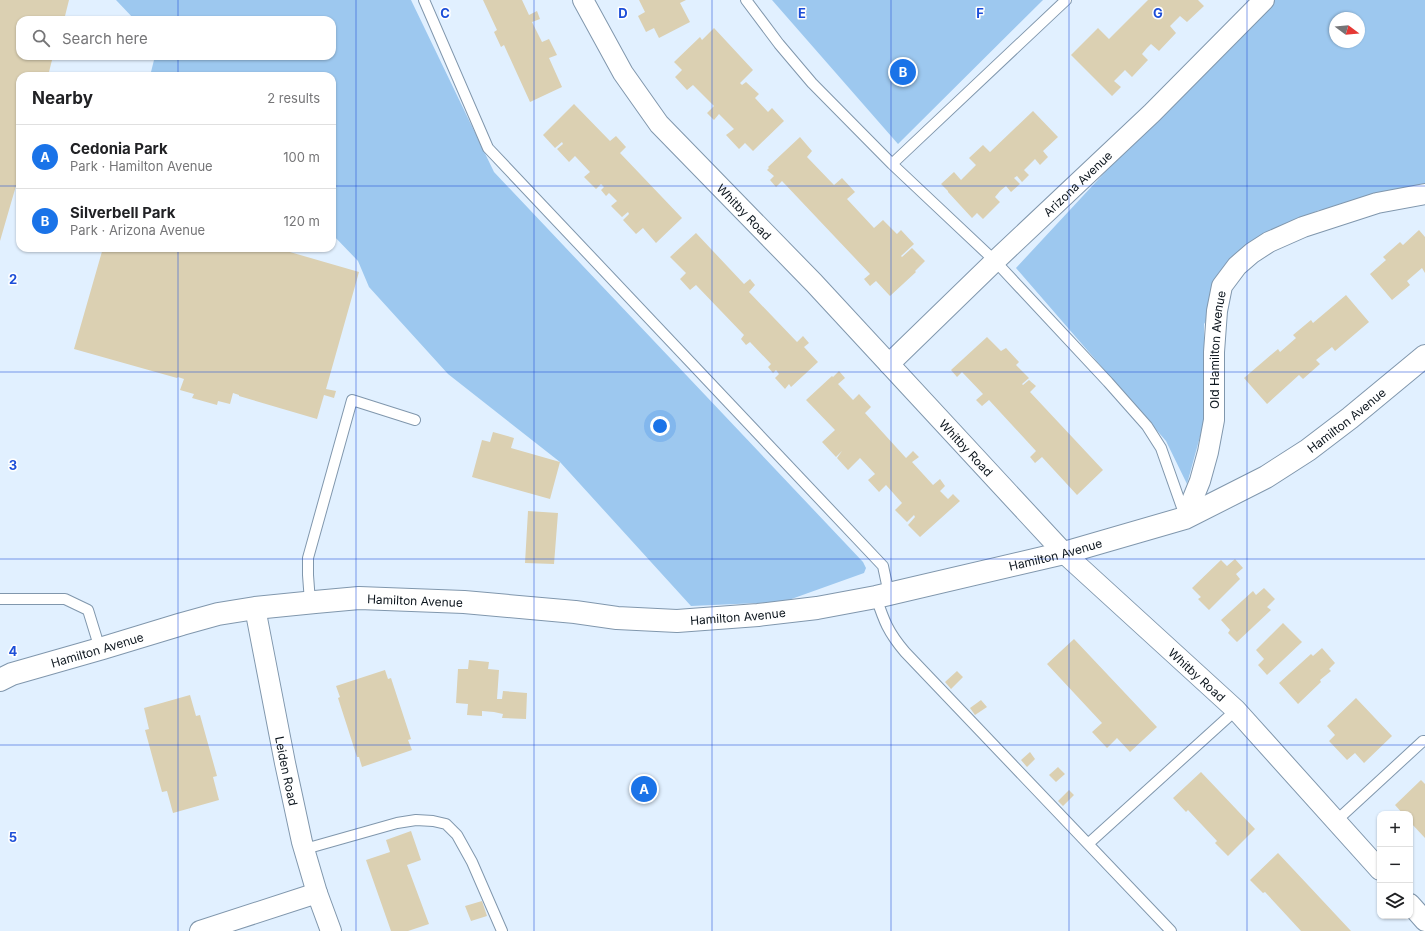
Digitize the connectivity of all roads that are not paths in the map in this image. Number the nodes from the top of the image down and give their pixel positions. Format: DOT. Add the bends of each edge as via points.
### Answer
graph roads {
  1 [pos="424,0"];
  2 [pos="583,0"];
  3 [pos="746,0"];
  4 [pos="1066,0"];
  5 [pos="1264,0"];
  6 [pos="892,164"];
  7 [pos="1425,194"];
  8 [pos="995,261"];
  9 [pos="1425,356"];
  10 [pos="889,364"];
  11 [pos="415,420"];
  12 [pos="1185,518"];
  13 [pos="1064,554"];
  14 [pos="883,595"];
  15 [pos="0,599"];
  16 [pos="310,602"];
  17 [pos="255,608"];
  18 [pos="100,649"];
  19 [pos="0,680"];
  20 [pos="1236,710"];
  21 [pos="1425,741"];
  22 [pos="1336,821"];
  23 [pos="1088,844"];
  24 [pos="304,849"];
  25 [pos="1377,867"];
  26 [pos="317,893"];
  27 [pos="1413,907"];
  28 [pos="1425,920"];
  29 [pos="200,931"];
  30 [pos="331,931"];
  31 [pos="502,931"];
  32 [pos="1171,931"];
  1 -- 14 [label="lane" via="488,148 883,566"];
  2 -- 10 [label="street, Whitby Road" via="623,73 659,124"];
  3 -- 6 [label="lane" via="783,50"];
  4 -- 6 [label="lane"];
  5 -- 8 [label="street, Arizona Avenue" via="1152,113"];
  6 -- 8 [label="lane"];
  7 -- 12 [label="street, Old Hamilton Avenue" via="1377,203 1303,227 1269,242 1237,266 1222,286 1214,352 1214,420 1200,482"];
  8 -- 10 [label="street, Arizona Avenue"];
  8 -- 12 [label="lane" via="1147,426 1161,448"];
  9 -- 12 [label="street, Hamilton Avenue" via="1308,450 1266,477"];
  10 -- 13 [label="street, Whitby Road"];
  11 -- 16 [label="lane" via="352,400 308,558"];
  12 -- 13 [label="street, Hamilton Avenue"];
  13 -- 14 [label="street, Hamilton Avenue"];
  13 -- 20 [label="street, Whitby Road"];
  14 -- 16 [label="street, Hamilton Avenue" via="817,608 677,621 617,618 456,601 359,598"];
  14 -- 23 [label="lane" via="886,626 894,640"];
  15 -- 18 [label="lane" via="65,599 88,610"];
  16 -- 17 [label="street, Hamilton Avenue"];
  17 -- 18 [label="street, Hamilton Avenue" via="218,614"];
  17 -- 24 [label="street, Leiden Road"];
  18 -- 19 [label="street, Hamilton Avenue" via="12,674"];
  20 -- 22 [label="street, Whitby Road"];
  20 -- 23 [label="lane"];
  21 -- 22 [label="lane"];
  22 -- 25 [label="street, Whitby Road"];
  23 -- 32 [label="lane"];
  24 -- 26 [label="street, Leiden Road"];
  24 -- 31 [label="lane" via="397,823 416,820 446,824 457,835 472,862"];
  26 -- 29 [label="street"];
  26 -- 30 [label="street, Leiden Road"];
  27 -- 28 [label="street"];
}
